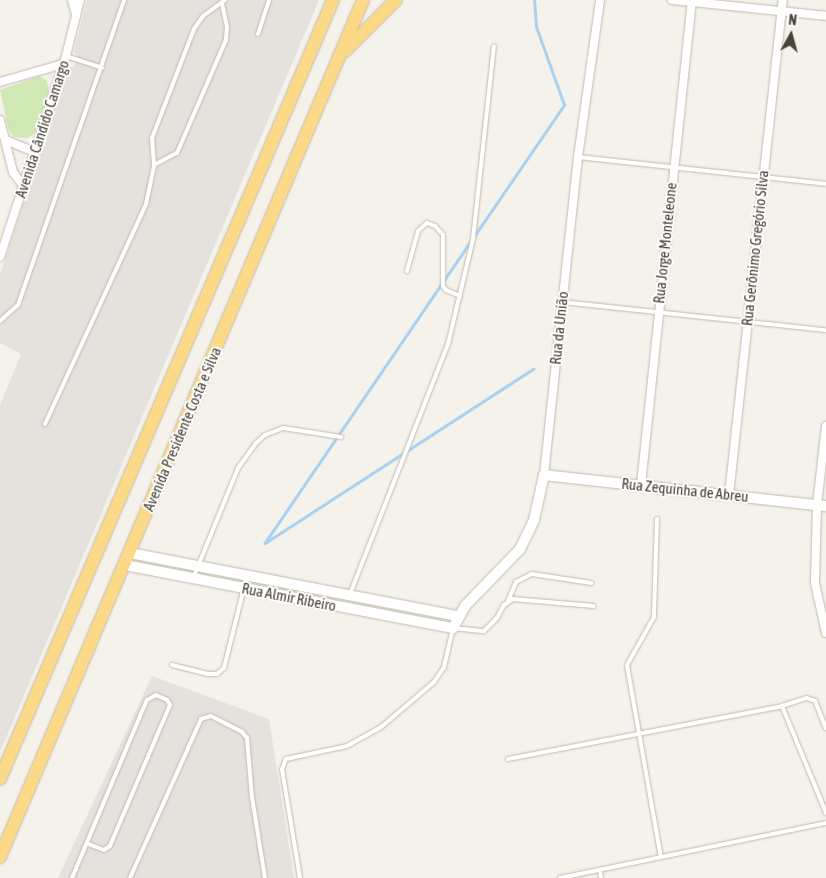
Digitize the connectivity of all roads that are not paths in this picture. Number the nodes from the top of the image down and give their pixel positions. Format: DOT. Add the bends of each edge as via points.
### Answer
graph roads {
  1 [pos="72,0"];
  2 [pos="80,0"];
  3 [pos="124,0"];
  4 [pos="225,0"];
  5 [pos="269,0"];
  6 [pos="333,0"];
  7 [pos="363,0"];
  8 [pos="396,0"];
  9 [pos="600,0"];
  10 [pos="672,0"];
  11 [pos="783,0"];
  12 [pos="692,1"];
  13 [pos="222,4"];
  14 [pos="782,11"];
  15 [pos="826,16"];
  16 [pos="77,17"];
  17 [pos="258,34"];
  18 [pos="494,46"];
  19 [pos="339,57"];
  20 [pos="65,60"];
  21 [pos="102,68"];
  22 [pos="0,82"];
  23 [pos="0,120"];
  24 [pos="6,140"];
  25 [pos="34,152"];
  26 [pos="578,157"];
  27 [pos="154,165"];
  28 [pos="673,168"];
  29 [pos="763,178"];
  30 [pos="826,184"];
  31 [pos="24,186"];
  32 [pos="0,257"];
  33 [pos="407,271"];
  34 [pos="460,296"];
  35 [pos="562,302"];
  36 [pos="658,312"];
  37 [pos="0,321"];
  38 [pos="747,322"];
  39 [pos="826,330"];
  40 [pos="45,424"];
  41 [pos="826,426"];
  42 [pos="341,437"];
  43 [pos="544,475"];
  44 [pos="640,486"];
  45 [pos="729,495"];
  46 [pos="822,506"];
  47 [pos="657,519"];
  48 [pos="127,559"];
  49 [pos="198,566"];
  50 [pos="247,576"];
  51 [pos="193,578"];
  52 [pos="591,582"];
  53 [pos="244,588"];
  54 [pos="350,595"];
  55 [pos="508,601"];
  56 [pos="594,606"];
  57 [pos="458,616"];
  58 [pos="453,628"];
  59 [pos="826,633"];
  60 [pos="172,665"];
  61 [pos="782,706"];
  62 [pos="826,728"];
  63 [pos="638,735"];
  64 [pos="508,759"];
  65 [pos="0,779"];
  66 [pos="826,813"];
  67 [pos="826,822"];
  68 [pos="88,844"];
  69 [pos="0,857"];
  70 [pos="661,858"];
  71 [pos="600,870"];
  72 [pos="72,878"];
  73 [pos="130,878"];
  74 [pos="265,878"];
  75 [pos="300,878"];
  76 [pos="560,878"];
  77 [pos="601,878"];
  1 -- 16 [label="street"];
  2 -- 16 [label="street, Avenida Cândido Camargo"];
  3 -- 21 [label="lane"];
  4 -- 13 [label="lane"];
  5 -- 17 [label="lane"];
  6 -- 65 [label="highway, Avenida Presidente Costa e Silva"];
  7 -- 19 [label="highway, Avenida Presidente Costa e Silva"];
  8 -- 19 [label="highway"];
  9 -- 26 [label="street, Rua da União"];
  10 -- 12 [label="street"];
  11 -- 14 [label="street, Rua Gerônimo Gregório Silva"];
  12 -- 14 [label="street"];
  12 -- 28 [label="street, Rua Jorge Monteleone"];
  13 -- 27 [label="lane" via="203,16 194,29 152,138"];
  13 -- 27 [label="lane" via="226,40 177,152"];
  14 -- 15 [label="street"];
  14 -- 29 [label="street, Rua Gerônimo Gregório Silva"];
  16 -- 20 [label="street, Avenida Cândido Camargo"];
  18 -- 34 [label="lane" via="473,239"];
  19 -- 48 [label="highway, Avenida Presidente Costa e Silva"];
  20 -- 21 [label="lane"];
  20 -- 22 [label="street"];
  20 -- 25 [label="street, Avenida Cândido Camargo"];
  21 -- 37 [label="lane" via="18,305"];
  23 -- 24 [label="street"];
  24 -- 25 [label="street"];
  24 -- 31 [label="street" via="13,172"];
  25 -- 31 [label="street, Avenida Cândido Camargo"];
  26 -- 28 [label="lane"];
  26 -- 35 [label="street, Rua da União"];
  27 -- 40 [label="lane" via="146,204"];
  28 -- 29 [label="lane"];
  28 -- 36 [label="street, Rua Jorge Monteleone"];
  29 -- 30 [label="lane"];
  29 -- 38 [label="street, Rua Gerônimo Gregório Silva"];
  31 -- 32 [label="street, Avenida Cândido Camargo"];
  33 -- 34 [label="lane" via="418,231 422,225 435,226 443,235 443,286"];
  34 -- 54 [label="lane" via="430,393"];
  35 -- 36 [label="lane"];
  35 -- 43 [label="street, Rua da União"];
  36 -- 38 [label="lane"];
  36 -- 44 [label="street, Rua Jorge Monteleone"];
  38 -- 39 [label="lane"];
  38 -- 45 [label="street, Rua Gerônimo Gregório Silva"];
  41 -- 46 [label="street"];
  42 -- 49 [label="lane" via="283,428 265,435 256,443 238,468"];
  43 -- 44 [label="street, Rua Zequinha de Abreu"];
  43 -- 57 [label="street, Rua da União" via="534,520 520,549"];
  44 -- 45 [label="street, Rua Zequinha de Abreu"];
  45 -- 46 [label="street, Rua Zequinha de Abreu"];
  46 -- 59 [label="street" via="815,583"];
  47 -- 63 [label="lane" via="654,617 627,665"];
  48 -- 49 [label="street, Rua Almir Ribeiro"];
  48 -- 51 [label="street, Rua Almir Ribeiro"];
  48 -- 69 [label="highway, Avenida Presidente Costa e Silva"];
  49 -- 50 [label="street, Rua Almir Ribeiro"];
  49 -- 51 [label="lane"];
  50 -- 53 [label="lane"];
  50 -- 54 [label="street, Rua Almir Ribeiro"];
  51 -- 53 [label="street, Rua Almir Ribeiro"];
  52 -- 55 [label="lane" via="532,574 516,582"];
  53 -- 58 [label="street, Rua Almir Ribeiro"];
  53 -- 60 [label="lane" via="224,668 217,674 208,674"];
  54 -- 57 [label="street, Rua Almir Ribeiro"];
  55 -- 56 [label="lane" via="520,598"];
  55 -- 58 [label="lane" via="484,631"];
  57 -- 58 [label="street, Rua da União"];
  58 -- 75 [label="lane" via="444,667 434,682 380,728 347,746 284,761 282,769"];
  61 -- 62 [label="lane" via="814,699"];
  61 -- 63 [label="lane"];
  61 -- 66 [label="lane"];
  63 -- 64 [label="lane"];
  63 -- 70 [label="lane"];
  67 -- 70 [label="lane"];
  68 -- 68 [label="lane" via="147,700 156,695 167,700 170,705 110,846 104,850"];
  68 -- 72 [label="lane"];
  70 -- 71 [label="lane"];
  71 -- 76 [label="lane"];
  71 -- 77 [label="lane"];
  73 -- 74 [label="lane" via="202,719 211,716 242,732 246,738"];
}
